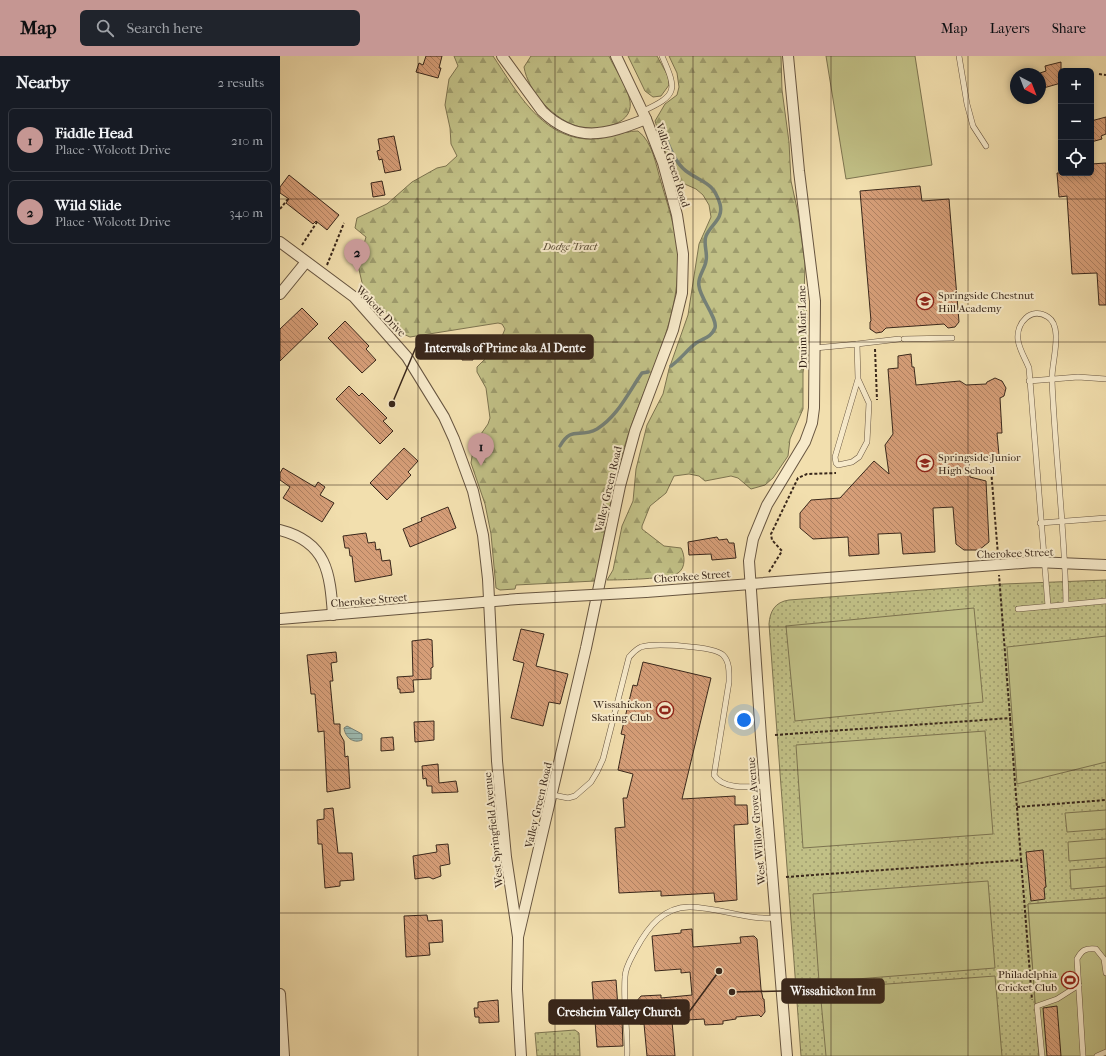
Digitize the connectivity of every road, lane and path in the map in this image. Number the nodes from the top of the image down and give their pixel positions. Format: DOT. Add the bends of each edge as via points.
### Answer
graph roads {
  1 [pos="502,56"];
  2 [pos="616,56"];
  3 [pos="662,56"];
  4 [pos="788,56"];
  5 [pos="959,56"];
  6 [pos="1099,74"];
  7 [pos="1106,75"];
  8 [pos="644,115"];
  9 [pos="986,146"];
  10 [pos="288,199"];
  11 [pos="280,209"];
  12 [pos="317,222"];
  13 [pos="344,224"];
  14 [pos="280,242"];
  15 [pos="299,248"];
  16 [pos="306,262"];
  17 [pos="326,267"];
  18 [pos="280,294"];
  19 [pos="952,338"];
  20 [pos="858,344"];
  21 [pos="815,348"];
  22 [pos="1051,378"];
  23 [pos="1106,379"];
  24 [pos="858,380"];
  25 [pos="1029,381"];
  26 [pos="990,457"];
  27 [pos="1106,518"];
  28 [pos="1063,522"];
  29 [pos="1040,523"];
  30 [pos="280,530"];
  31 [pos="782,551"];
  32 [pos="998,558"];
  33 [pos="1045,561"];
  34 [pos="1065,564"];
  35 [pos="1106,565"];
  36 [pos="999,571"];
  37 [pos="769,572"];
  38 [pos="750,584"];
  39 [pos="488,601"];
  40 [pos="1106,601"];
  41 [pos="1066,604"];
  42 [pos="1048,606"];
  43 [pos="1018,609"];
  44 [pos="333,615"];
  45 [pos="280,619"];
  46 [pos="1010,718"];
  47 [pos="775,735"];
  48 [pos="765,786"];
  49 [pos="552,795"];
  50 [pos="1106,800"];
  51 [pos="1017,807"];
  52 [pos="1021,860"];
  53 [pos="786,877"];
  54 [pos="776,918"];
  55 [pos="518,937"];
  56 [pos="1105,957"];
  57 [pos="1106,973"];
  58 [pos="1079,985"];
  59 [pos="280,994"];
  60 [pos="1037,1006"];
  61 [pos="1106,1052"];
  62 [pos="284,1056"];
  63 [pos="521,1056"];
  64 [pos="627,1056"];
  65 [pos="787,1056"];
  66 [pos="1042,1056"];
  67 [pos="1083,1056"];
  68 [pos="1097,1056"];
  1 -- 8 [label="street" via="542,111 559,125 570,130 593,134 605,133"];
  2 -- 8 [label="street, Valley Green Road"];
  3 -- 8 [label="lane" via="671,79 672,92"];
  4 -- 21 [label="street, Druim Moir Lane" via="813,278"];
  5 -- 9 [label="lane" via="973,126"];
  6 -- 7 [label="path"];
  8 -- 49 [label="street, Valley Green Road" via="663,163 677,215 683,254 682,293 673,330 625,464"];
  10 -- 11 [label="path"];
  12 -- 15 [label="path"];
  13 -- 17 [label="path"];
  14 -- 16 [label="street, Wolcott Drive"];
  16 -- 18 [label="street"];
  16 -- 39 [label="street, Wolcott Drive" via="354,297 396,343 419,374 444,417 467,471 476,501 484,542"];
  19 -- 20 [label="lane" via="902,339"];
  20 -- 21 [label="lane"];
  20 -- 24 [label="lane"];
  21 -- 38 [label="street, Druim Moir Lane" via="814,408 809,432 767,505 753,539 750,550"];
  22 -- 23 [label="lane"];
  22 -- 25 [label="lane"];
  22 -- 25 [label="lane" via="1056,328 1048,317 1030,314 1019,327 1018,340 1029,368"];
  22 -- 28 [label="lane"];
  24 -- 24 [label="lane" via="835,457 838,465 852,462 859,457 867,442 869,403"];
  25 -- 29 [label="lane"];
  26 -- 32 [label="path"];
  27 -- 28 [label="lane"];
  28 -- 29 [label="lane"];
  28 -- 34 [label="lane"];
  29 -- 33 [label="lane"];
  30 -- 44 [label="street" via="301,538 322,559 329,574"];
  31 -- 37 [label="path"];
  33 -- 34 [label="street, Cherokee Street"];
  33 -- 38 [label="street, Cherokee Street"];
  33 -- 42 [label="lane"];
  34 -- 35 [label="street, Cherokee Street"];
  34 -- 41 [label="lane"];
  36 -- 46 [label="path"];
  38 -- 39 [label="street, Cherokee Street, bridge"];
  38 -- 48 [label="street, West Willow Grove Avenue"];
  39 -- 44 [label="street, Cherokee Street"];
  39 -- 55 [label="street, West Springfield Avenue" via="502,816"];
  40 -- 41 [label="lane"];
  41 -- 42 [label="lane"];
  42 -- 43 [label="lane"];
  44 -- 45 [label="street, Cherokee Street"];
  46 -- 47 [label="path"];
  46 -- 51 [label="path"];
  48 -- 49 [label="lane" via="728,785 717,780 714,775 729,682 729,667 724,656 707,648 646,646 634,651 629,657 602,759 591,782 575,796 568,798"];
  48 -- 54 [label="street, West Willow Grove Avenue"];
  49 -- 55 [label="street, Valley Green Road"];
  50 -- 51 [label="path"];
  51 -- 52 [label="path"];
  52 -- 53 [label="path"];
  52 -- 60 [label="path" via="1032,1006"];
  54 -- 64 [label="lane" via="749,918 737,913 691,907 671,911 655,921 631,957 625,975"];
  54 -- 65 [label="street, West Willow Grove Avenue"];
  55 -- 63 [label="street, West Springfield Avenue" via="517,989"];
  56 -- 57 [label="lane"];
  56 -- 58 [label="lane" via="1096,949 1087,948 1081,952 1077,959"];
  58 -- 60 [label="lane" via="1057,999"];
  58 -- 67 [label="lane"];
  59 -- 62 [label="street"];
  60 -- 66 [label="lane"];
  61 -- 68 [label="lane"];
}
